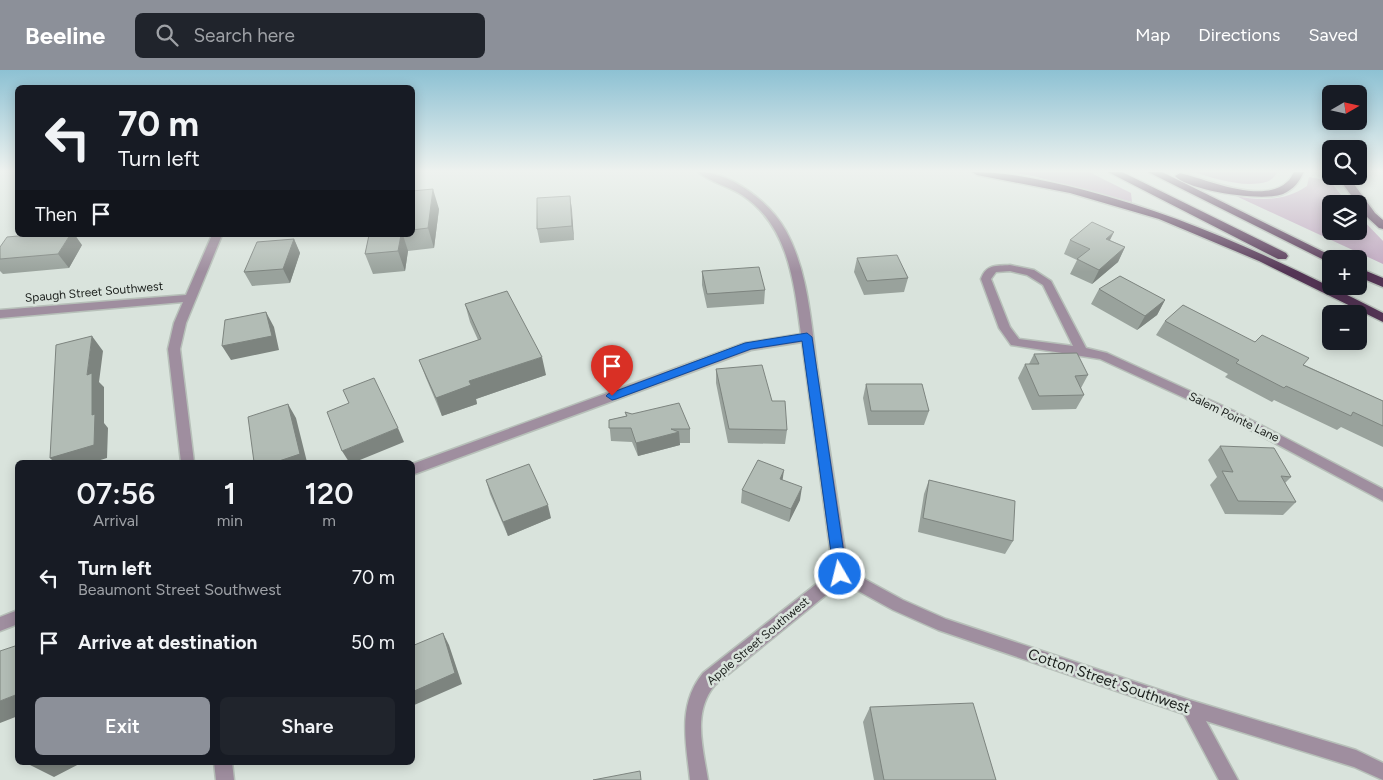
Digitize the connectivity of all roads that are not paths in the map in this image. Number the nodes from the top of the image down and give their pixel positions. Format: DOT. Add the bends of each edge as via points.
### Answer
graph roads {
  1 [pos="762,205"];
  2 [pos="1122,205"];
  3 [pos="1179,205"];
  4 [pos="1221,205"];
  5 [pos="1363,205"];
  6 [pos="1383,226"];
  7 [pos="217,237"];
  8 [pos="1322,254"];
  9 [pos="1322,276"];
  10 [pos="1367,276"];
  11 [pos="1383,283"];
  12 [pos="1361,295"];
  13 [pos="191,298"];
  14 [pos="1383,306"];
  15 [pos="0,314"];
  16 [pos="1383,318"];
  17 [pos="807,337"];
  18 [pos="1081,350"];
  19 [pos="187,460"];
  20 [pos="415,469"];
  21 [pos="1383,494"];
  22 [pos="840,574"];
  23 [pos="15,618"];
  24 [pos="0,624"];
  25 [pos="1190,708"];
  26 [pos="224,765"];
  27 [pos="1383,772"];
  28 [pos="226,780"];
  29 [pos="699,780"];
  30 [pos="1229,780"];
  1 -- 17 [label="street" via="782,229 796,271"];
  2 -- 16 [label="highway" via="1221,239"];
  3 -- 9 [label="highway"];
  4 -- 8 [label="highway"];
  5 -- 6 [label="highway"];
  7 -- 13 [label="street"];
  10 -- 11 [label="highway"];
  12 -- 14 [label="highway"];
  13 -- 15 [label="street, Spaugh Street Southwest"];
  13 -- 19 [label="street" via="180,323 174,349"];
  17 -- 20 [label="street" via="749,346"];
  17 -- 22 [label="street"];
  18 -- 18 [label="street, Salem Pointe Lane" via="1047,283 1030,272 1010,268 988,273 986,279 1005,328 1015,342"];
  18 -- 21 [label="street, Salem Pointe Lane" via="1103,356 1230,414"];
  22 -- 25 [label="street, Cotton Street Southwest" via="943,625"];
  22 -- 29 [label="street, Apple Street Southwest" via="709,679 698,693 693,727"];
  23 -- 24 [label="street"];
  25 -- 27 [label="street, Cotton Street Southwest" via="1356,760"];
  25 -- 30 [label="street"];
  26 -- 28 [label="street"];
}
